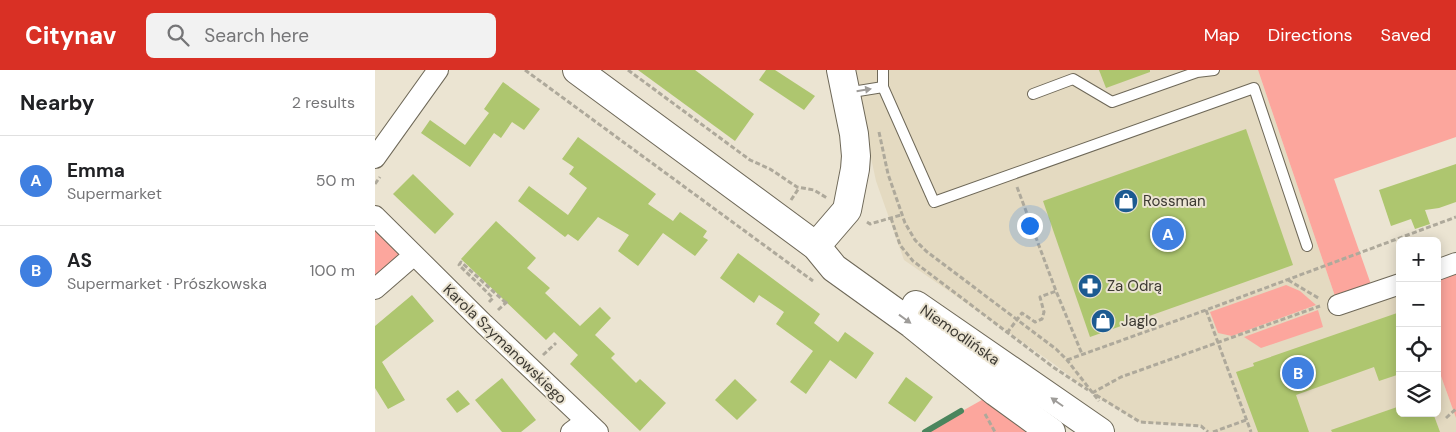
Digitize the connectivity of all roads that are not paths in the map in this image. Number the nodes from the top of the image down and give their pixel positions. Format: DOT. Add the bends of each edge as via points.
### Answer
graph roads {
  1 [pos="438,70"];
  2 [pos="577,70"];
  3 [pos="883,70"];
  4 [pos="1214,70"];
  5 [pos="844,82"];
  6 [pos="883,87"];
  7 [pos="1033,94"];
  8 [pos="375,158"];
  9 [pos="375,216"];
  10 [pos="817,246"];
  11 [pos="1307,246"];
  12 [pos="413,256"];
  13 [pos="1396,285"];
  14 [pos="375,289"];
  15 [pos="1338,306"];
  16 [pos="1101,419"];
  17 [pos="585,428"];
  18 [pos="1051,432"];
  1 -- 8 [label="street"];
  2 -- 10 [label="main road, Niemodlińska"];
  3 -- 6 [label="lane"];
  4 -- 7 [label="lane" via="1197,72 1112,102 1073,79"];
  5 -- 6 [label="lane, one-way"];
  5 -- 10 [label="main road" via="854,134 855,169 841,206"];
  6 -- 11 [label="lane" via="934,202 1254,88"];
  9 -- 12 [label="street, Karola Szymanowskiego"];
  16 -- 10 [label="main road, Niemodlińska, one-way" via="945,326 847,255"];
  10 -- 18 [label="main road, Niemodlińska, one-way" via="834,268"];
  12 -- 14 [label="street"];
  12 -- 17 [label="street, Karola Szymanowskiego"];
  13 -- 15 [label="street"];
}
